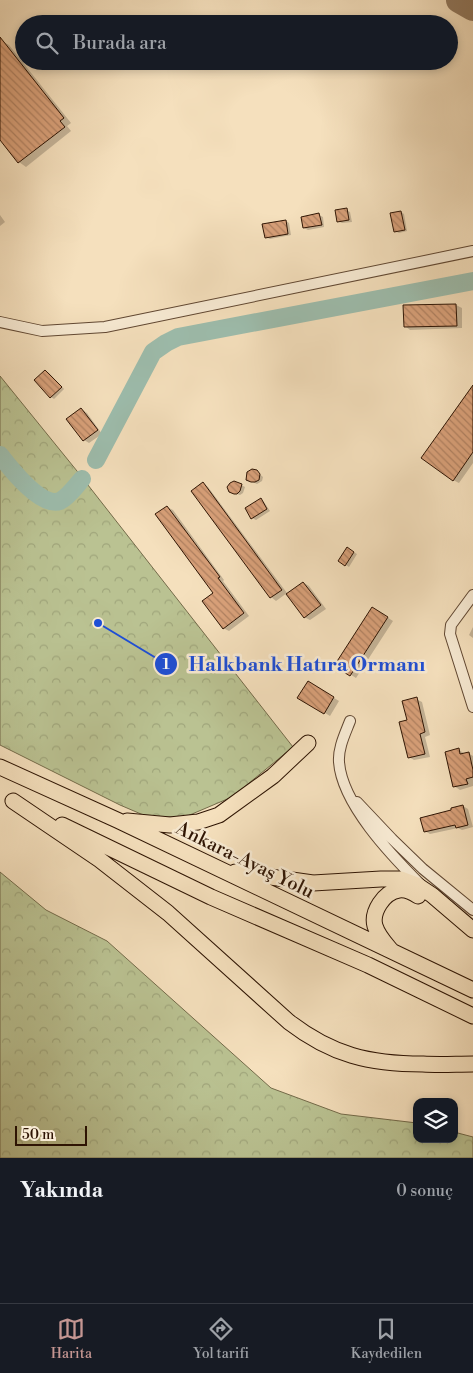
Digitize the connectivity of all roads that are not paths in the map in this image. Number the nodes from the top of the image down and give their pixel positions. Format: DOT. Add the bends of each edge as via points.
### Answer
graph roads {
  1 [pos="473,251"];
  2 [pos="0,322"];
  3 [pos="473,595"];
  4 [pos="473,707"];
  5 [pos="350,721"];
  6 [pos="308,744"];
  7 [pos="0,766"];
  8 [pos="348,792"];
  9 [pos="6,798"];
  10 [pos="118,820"];
  11 [pos="219,870"];
  12 [pos="432,895"];
  13 [pos="473,910"];
  14 [pos="473,930"];
  15 [pos="473,940"];
  16 [pos="394,953"];
  17 [pos="473,990"];
  18 [pos="473,1016"];
  19 [pos="422,1064"];
  20 [pos="473,1064"];
  21 [pos="473,1075"];
  1 -- 2 [label="street" via="105,327 42,331"];
  3 -- 4 [label="street" via="452,625 450,634"];
  5 -- 8 [label="street" via="339,760"];
  6 -- 10 [label="highway" via="273,776 219,815 198,822 170,825"];
  7 -- 10 [label="highway, Ankara-Ayaş Yolu"];
  8 -- 12 [label="street" via="381,843"];
  8 -- 13 [label="street" via="417,863"];
  9 -- 18 [label="highway" via="211,897 368,965"];
  9 -- 19 [label="highway" via="100,860 168,913 310,1038 360,1058"];
  10 -- 11 [label="highway, Ankara-Ayaş Yolu"];
  11 -- 12 [label="highway" via="321,883 401,879"];
  11 -- 16 [label="highway, Ankara-Ayaş Yolu"];
  12 -- 14 [label="highway"];
  15 -- 16 [label="highway" via="422,898 396,890 385,898 374,916 377,932"];
  16 -- 17 [label="highway, Ankara-Ayaş Yolu"];
  19 -- 20 [label="highway"];
  19 -- 21 [label="highway"];
}
